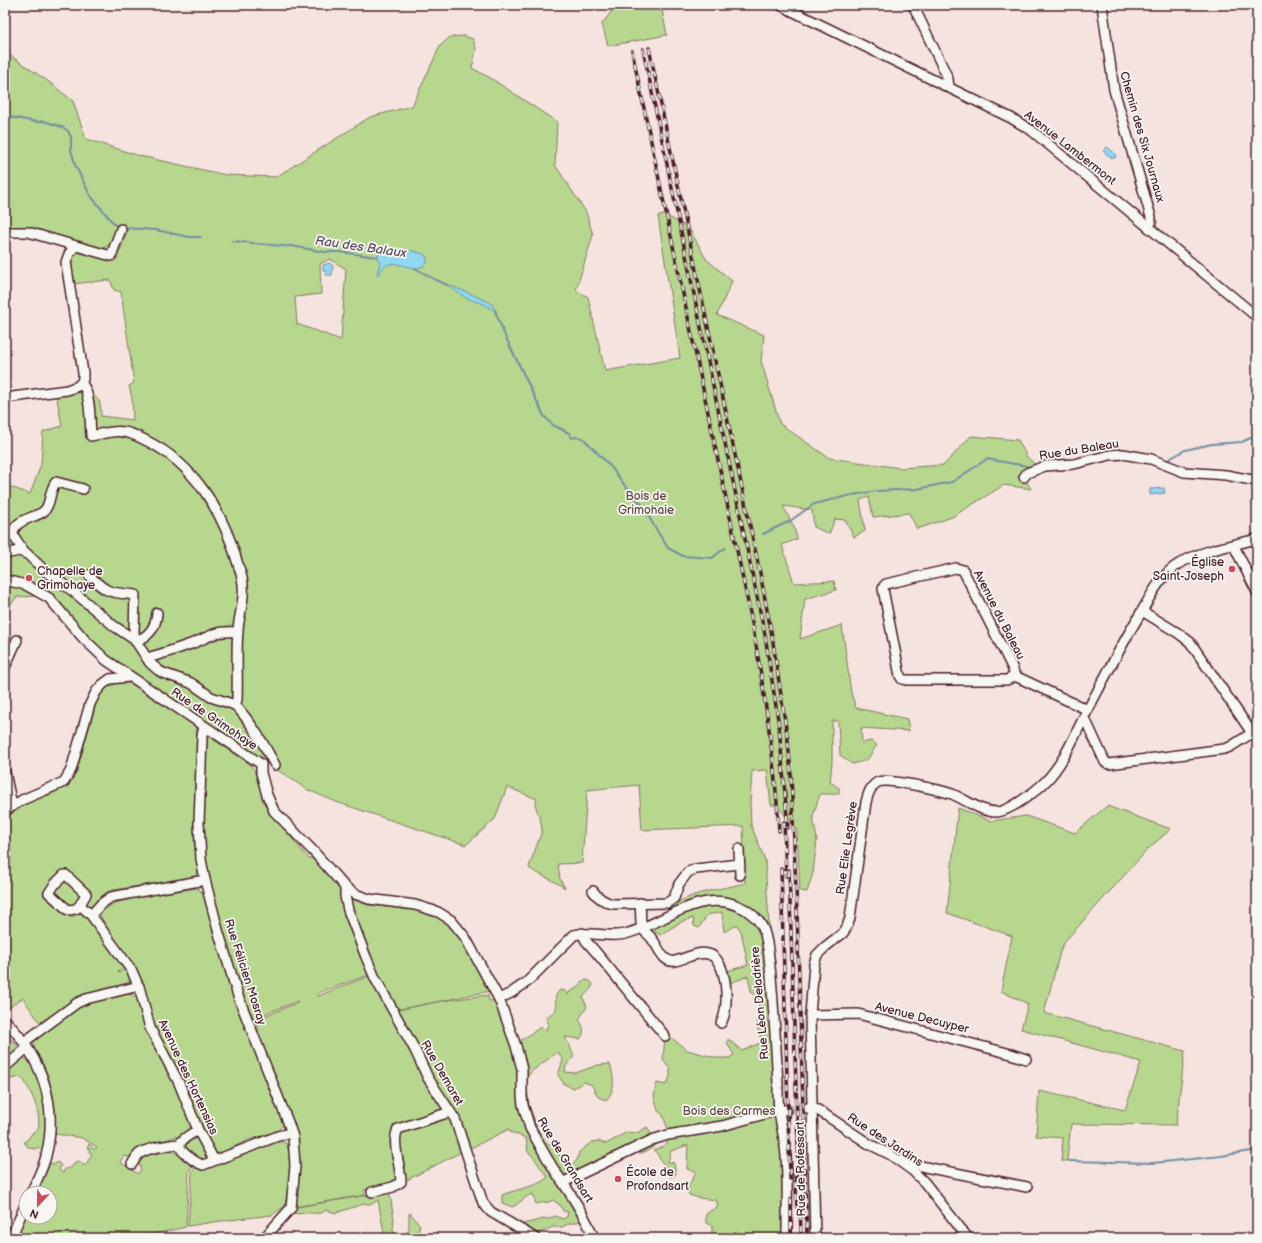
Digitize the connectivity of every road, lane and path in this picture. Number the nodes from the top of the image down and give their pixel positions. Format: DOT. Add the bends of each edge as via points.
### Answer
graph roads {
  1 [pos="780,5"];
  2 [pos="913,5"];
  3 [pos="1102,5"];
  4 [pos="949,87"];
  5 [pos="1148,227"];
  6 [pos="121,230"];
  7 [pos="5,232"];
  8 [pos="60,241"];
  9 [pos="75,246"];
  10 [pos="66,262"];
  11 [pos="1257,317"];
  12 [pos="81,383"];
  13 [pos="5,398"];
  14 [pos="1024,477"];
  15 [pos="1257,481"];
  16 [pos="83,489"];
  17 [pos="1257,539"];
  18 [pos="1234,546"];
  19 [pos="5,554"];
  20 [pos="27,554"];
  21 [pos="89,575"];
  22 [pos="5,580"];
  23 [pos="1257,592"];
  24 [pos="1142,610"];
  25 [pos="156,613"];
  26 [pos="238,632"];
  27 [pos="16,640"];
  28 [pos="135,640"];
  29 [pos="147,658"];
  30 [pos="5,666"];
  31 [pos="114,666"];
  32 [pos="1015,676"];
  33 [pos="129,677"];
  34 [pos="110,679"];
  35 [pos="234,705"];
  36 [pos="1088,710"];
  37 [pos="1083,719"];
  38 [pos="204,726"];
  39 [pos="1255,736"];
  40 [pos="275,765"];
  41 [pos="5,772"];
  42 [pos="9,808"];
  43 [pos="739,849"];
  44 [pos="739,864"];
  45 [pos="740,875"];
  46 [pos="205,880"];
  47 [pos="349,890"];
  48 [pos="593,891"];
  49 [pos="640,903"];
  50 [pos="80,905"];
  51 [pos="91,915"];
  52 [pos="642,928"];
  53 [pos="582,933"];
  54 [pos="139,986"];
  55 [pos="499,999"];
  56 [pos="810,1015"];
  57 [pos="5,1020"];
  58 [pos="721,1023"];
  59 [pos="665,1036"];
  60 [pos="25,1045"];
  61 [pos="1026,1059"];
  62 [pos="5,1067"];
  63 [pos="810,1105"];
  64 [pos="782,1110"];
  65 [pos="450,1112"];
  66 [pos="198,1130"];
  67 [pos="291,1133"];
  68 [pos="179,1144"];
  69 [pos="891,1155"];
  70 [pos="214,1160"];
  71 [pos="132,1164"];
  72 [pos="564,1182"];
  73 [pos="34,1185"];
  74 [pos="1027,1187"];
  75 [pos="372,1192"];
  76 [pos="18,1222"];
  77 [pos="11,1238"];
  78 [pos="264,1238"];
  79 [pos="535,1238"];
  80 [pos="594,1238"];
  81 [pos="787,1238"];
  82 [pos="815,1238"];
  83 [pos="968,1238"];
  1 -- 4 [label="street, Avenue Lambermont"];
  2 -- 4 [label="street" via="946,74"];
  3 -- 5 [label="street, Chemin des Six Journaux" via="1114,90 1152,219"];
  4 -- 5 [label="street, Avenue Lambermont" via="1031,130"];
  5 -- 11 [label="street, Avenue Lambermont"];
  6 -- 9 [label="street" via="111,256"];
  7 -- 8 [label="street" via="28,232"];
  8 -- 9 [label="street"];
  8 -- 10 [label="street"];
  9 -- 10 [label="street"];
  10 -- 12 [label="street" via="83,373"];
  12 -- 13 [label="street" via="74,389"];
  12 -- 26 [label="street" via="85,386 87,394 91,436 123,432 156,446 169,454 196,479 212,502 226,529 243,584"];
  14 -- 15 [label="street, Rue du Baleau" via="1027,473 1045,466 1074,464 1122,454 1151,459 1184,472 1226,475"];
  16 -- 20 [label="street" via="56,482 43,511 16,526 13,534"];
  17 -- 18 [label="street, Rue Elie Legrève"];
  18 -- 23 [label="street"];
  18 -- 24 [label="street, Rue Elie Legrève" via="1192,556 1171,569"];
  19 -- 20 [label="street" via="19,551"];
  20 -- 28 [label="street" via="114,626"];
  21 -- 28 [label="street" via="110,592 135,595"];
  22 -- 31 [label="street, Rue de Grimohaye" via="26,585 49,598 84,639"];
  24 -- 36 [label="street, Rue Elie Legrève"];
  24 -- 39 [label="street" via="1190,642"];
  25 -- 28 [label="street" via="156,623 150,633 142,639"];
  26 -- 29 [label="street" via="216,632 192,644"];
  26 -- 35 [label="street" via="238,691"];
  27 -- 30 [label="street"];
  28 -- 29 [label="street"];
  29 -- 35 [label="street" via="158,670 187,681 211,697"];
  31 -- 33 [label="street, Rue de Grimohaye"];
  31 -- 34 [label="street"];
  32 -- 32 [label="street, Avenue du Baleau" via="1007,680 902,679 898,669 884,586 956,568 963,570"];
  32 -- 36 [label="street, Avenue du Baleau"];
  33 -- 34 [label="street"];
  33 -- 38 [label="street, Rue de Grimohaye"];
  34 -- 42 [label="street" via="93,697 72,770 64,782"];
  35 -- 40 [label="street" via="257,733"];
  36 -- 37 [label="street, Rue Elie Legrève"];
  37 -- 39 [label="street" via="1107,764 1228,748"];
  37 -- 56 [label="street, Rue Elie Legrève" via="1056,770 1035,790 998,812 980,808 939,790 885,781 872,786 866,802 850,918 843,933 817,955"];
  38 -- 46 [label="street, Rue Félicien Mosray" via="199,824"];
  38 -- 47 [label="street, Rue de Grimohaye" via="261,764 266,795 274,811"];
  41 -- 42 [label="street"];
  43 -- 44 [label="street"];
  44 -- 45 [label="street"];
  44 -- 49 [label="street" via="688,872 678,884 674,898 667,903"];
  46 -- 51 [label="street" via="111,897"];
  46 -- 67 [label="street, Rue Félicien Mosray" via="238,996"];
  47 -- 55 [label="street, Rue de Grimohaye" via="369,899 426,908 447,917 465,937"];
  47 -- 65 [label="street, Rue Demaret" via="346,900 354,928 375,978 432,1085"];
  48 -- 49 [label="street" via="605,902"];
  49 -- 52 [label="street"];
  50 -- 51 [label="street, Avenue des Hortensias"];
  51 -- 54 [label="street, Avenue des Hortensias" via="132,971"];
  52 -- 53 [label="street, Rue Léon Deladrière" via="617,935"];
  52 -- 58 [label="street" via="668,960 675,961 705,953 717,960 723,975 727,1000 726,1013"];
  52 -- 64 [label="street, Rue Léon Deladrière" via="702,902 727,902 748,911 756,918 768,945"];
  53 -- 55 [label="street" via="572,937 521,986"];
  53 -- 59 [label="street"];
  54 -- 60 [label="street" via="82,1000"];
  54 -- 66 [label="street, Avenue des Hortensias" via="150,1028 179,1083"];
  55 -- 72 [label="street, Rue de Grandsart" via="522,1066 522,1096 527,1121"];
  56 -- 61 [label="street, Avenue Decuyper" via="858,1014"];
  56 -- 63 [label="street, Rue Elie Legrève"];
  57 -- 60 [label="street"];
  60 -- 62 [label="street"];
  60 -- 73 [label="street" via="46,1087 50,1119 46,1157"];
  63 -- 69 [label="street, Rue des Jardins" via="869,1144"];
  63 -- 82 [label="street, Rue de Rofessart"];
  64 -- 72 [label="street" via="722,1126 652,1140"];
  64 -- 81 [label="street, Rue Léon Deladrière" via="786,1156"];
  65 -- 75 [label="street" via="397,1130 400,1182 393,1187"];
  65 -- 79 [label="street, Rue Demaret" via="484,1204 491,1212"];
  66 -- 68 [label="street"];
  66 -- 70 [label="street, Avenue des Hortensias"];
  67 -- 70 [label="street"];
  67 -- 78 [label="street, Rue Félicien Mosray" via="295,1166 291,1208"];
  68 -- 70 [label="street" via="182,1151 199,1164"];
  68 -- 71 [label="street" via="143,1152"];
  69 -- 74 [label="street" via="925,1167"];
  69 -- 83 [label="street, Rue des Jardins" via="925,1183"];
  72 -- 80 [label="street, Rue de Grandsart"];
  76 -- 77 [label="street"];
}
